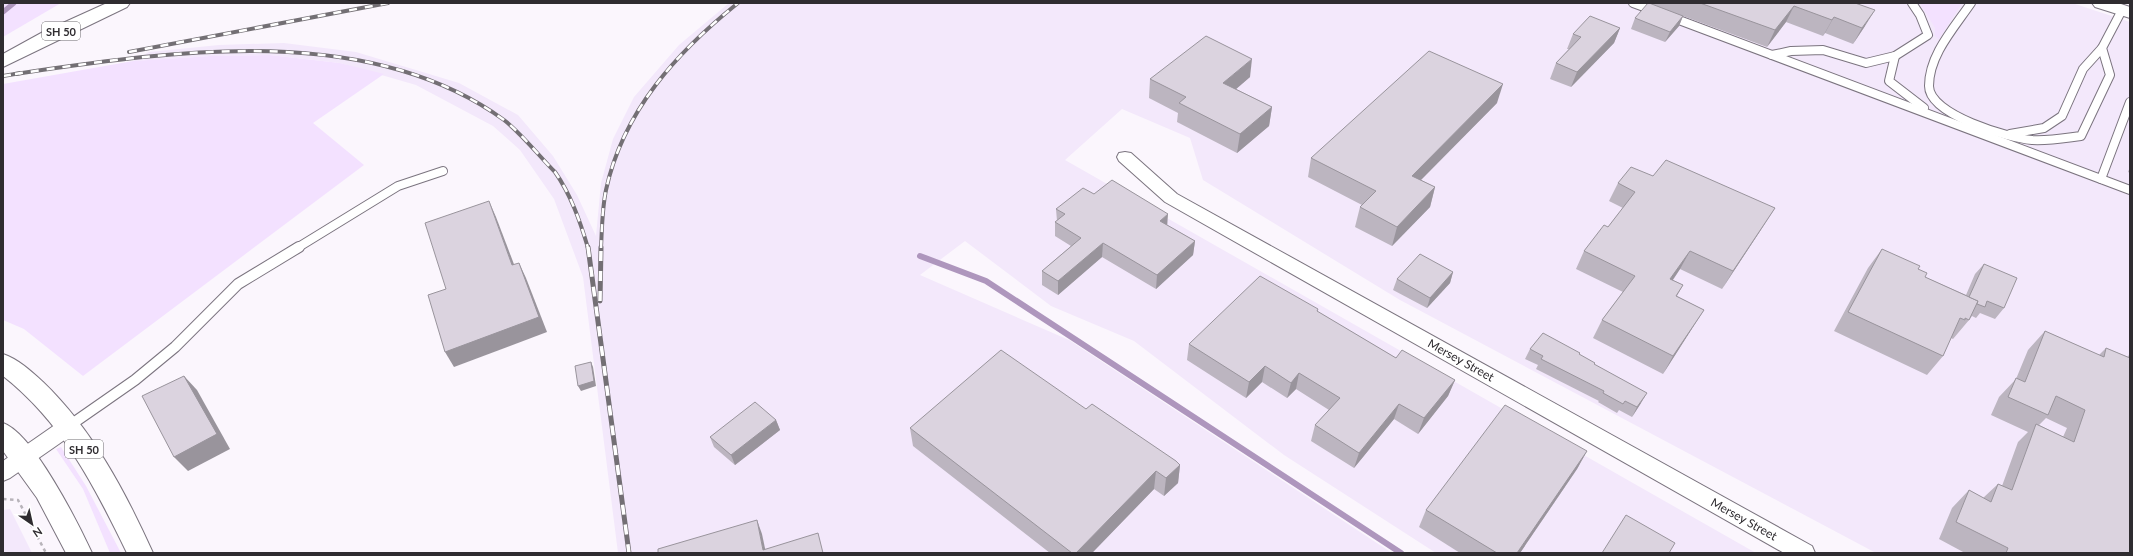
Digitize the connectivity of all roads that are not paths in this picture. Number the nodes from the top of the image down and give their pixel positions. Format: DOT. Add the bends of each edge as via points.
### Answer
graph roads {
  1 [pos="88,3"];
  2 [pos="121,3"];
  3 [pos="1633,3"];
  4 [pos="1912,3"];
  5 [pos="1971,3"];
  6 [pos="2101,3"];
  7 [pos="2126,11"];
  8 [pos="3,46"];
  9 [pos="2102,48"];
  10 [pos="1771,55"];
  11 [pos="1895,56"];
  12 [pos="3,61"];
  13 [pos="2130,102"];
  14 [pos="1959,127"];
  15 [pos="2006,134"];
  16 [pos="1125,157"];
  17 [pos="443,171"];
  18 [pos="2101,179"];
  19 [pos="2130,190"];
  20 [pos="3,363"];
  21 [pos="69,426"];
  22 [pos="3,433"];
  23 [pos="24,457"];
  24 [pos="3,472"];
  25 [pos="79,553"];
  26 [pos="140,553"];
  27 [pos="1804,553"];
  1 -- 8 [label="main road, SH 50"];
  2 -- 12 [label="main road, SH 50"];
  3 -- 10 [label="lane"];
  4 -- 11 [label="lane" via="1928,35"];
  5 -- 15 [label="lane" via="1936,55 1929,87 1938,104 1967,120"];
  6 -- 7 [label="main road"];
  7 -- 9 [label="lane"];
  9 -- 15 [label="lane" via="2083,69 2062,116 2044,128"];
  9 -- 15 [label="lane" via="2110,75 2081,136 2026,140"];
  10 -- 11 [label="lane" via="1822,50 1866,62"];
  10 -- 14 [label="lane" via="1934,115"];
  11 -- 14 [label="lane" via="1889,81 1931,113"];
  13 -- 18 [label="lane"];
  14 -- 18 [label="lane"];
  16 -- 27 [label="street, Mersey Street" via="1171,198"];
  17 -- 21 [label="lane" via="398,186 238,284 169,352 135,380"];
  18 -- 19 [label="lane"];
  20 -- 21 [label="main road, SH 50" via="42,396"];
  21 -- 23 [label="street"];
  21 -- 26 [label="main road, SH 50" via="98,471"];
  22 -- 23 [label="main road"];
  23 -- 24 [label="street"];
  23 -- 25 [label="main road" via="49,492"];
}
